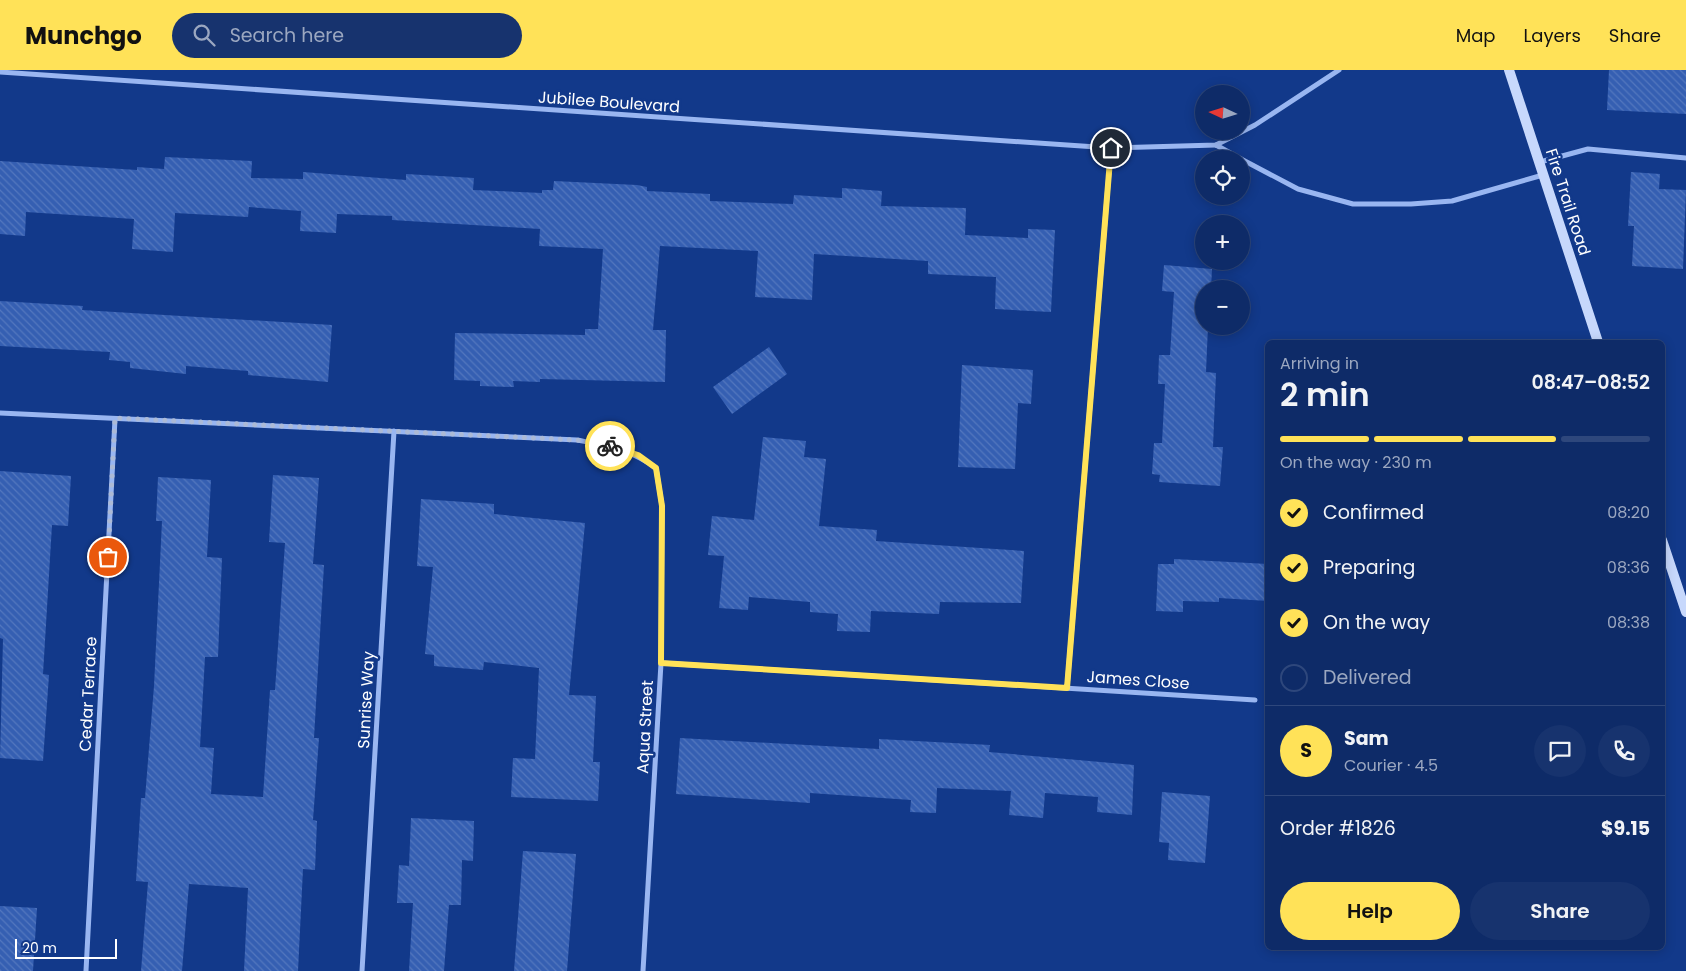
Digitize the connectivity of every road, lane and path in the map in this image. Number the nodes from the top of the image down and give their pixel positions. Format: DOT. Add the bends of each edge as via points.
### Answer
graph roads {
  1 [pos="1339,70"];
  2 [pos="1509,70"];
  3 [pos="0,72"];
  4 [pos="1216,145"];
  5 [pos="1111,148"];
  6 [pos="1225,150"];
  7 [pos="1686,158"];
  8 [pos="1540,162"];
  9 [pos="1250,164"];
  10 [pos="1544,174"];
  11 [pos="1597,340"];
  12 [pos="0,413"];
  13 [pos="115,418"];
  14 [pos="394,431"];
  15 [pos="1665,549"];
  16 [pos="1686,612"];
  17 [pos="661,663"];
  18 [pos="1067,688"];
  19 [pos="1255,700"];
  20 [pos="86,971"];
  21 [pos="362,971"];
  22 [pos="643,971"];
  1 -- 4 [label="street, Jubilee Boulevard" via="1255,125"];
  2 -- 8 [label="main road, Fire Trail Road"];
  3 -- 5 [label="street, Jubilee Boulevard"];
  4 -- 5 [label="street, Jubilee Boulevard"];
  4 -- 6 [label="street"];
  5 -- 18 [label="street"];
  7 -- 8 [label="street" via="1588,149"];
  8 -- 10 [label="main road, Fire Trail Road"];
  9 -- 10 [label="street" via="1298,189 1353,204 1452,201"];
  10 -- 11 [label="main road, Fire Trail Road"];
  12 -- 13 [label="street"];
  13 -- 14 [label="street"];
  13 -- 20 [label="street, Cedar Terrace"];
  14 -- 17 [label="street, Aqua Street" via="577,440 617,447 638,455 656,468 662,506"];
  14 -- 21 [label="street, Sunrise Way"];
  15 -- 16 [label="main road"];
  17 -- 18 [label="street, James Close"];
  17 -- 22 [label="street, Aqua Street"];
  18 -- 19 [label="street, James Close"];
}
